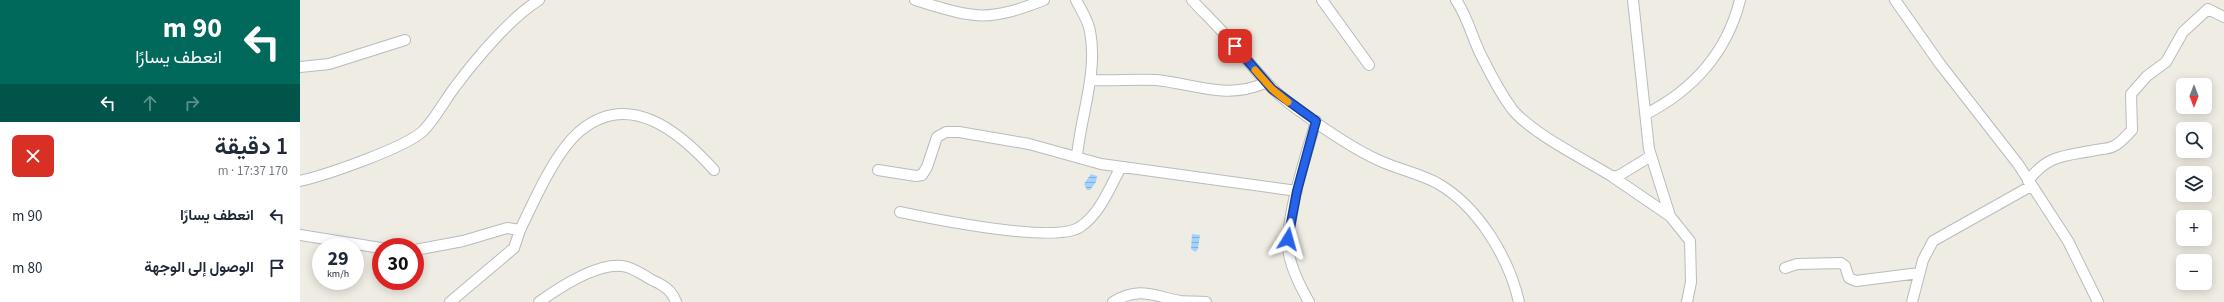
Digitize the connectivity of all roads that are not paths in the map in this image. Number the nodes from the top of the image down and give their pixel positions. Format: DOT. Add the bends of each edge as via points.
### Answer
graph roads {
  1 [pos="539,0"];
  2 [pos="915,0"];
  3 [pos="1044,0"];
  4 [pos="1076,0"];
  5 [pos="1192,0"];
  6 [pos="1322,0"];
  7 [pos="1456,0"];
  8 [pos="1633,0"];
  9 [pos="1740,0"];
  10 [pos="1895,0"];
  11 [pos="2224,17"];
  12 [pos="405,40"];
  13 [pos="1369,65"];
  14 [pos="300,67"];
  15 [pos="1092,80"];
  16 [pos="1265,83"];
  17 [pos="1646,114"];
  18 [pos="1316,121"];
  19 [pos="1077,156"];
  20 [pos="1651,156"];
  21 [pos="1121,167"];
  22 [pos="714,170"];
  23 [pos="878,170"];
  24 [pos="1613,177"];
  25 [pos="300,181"];
  26 [pos="2030,184"];
  27 [pos="1297,191"];
  28 [pos="900,212"];
  29 [pos="1670,216"];
  30 [pos="520,230"];
  31 [pos="300,235"];
  32 [pos="372,247"];
  33 [pos="424,248"];
  34 [pos="1785,268"];
  35 [pos="1919,273"];
  36 [pos="450,302"];
  37 [pos="539,302"];
  38 [pos="676,302"];
  39 [pos="1113,302"];
  40 [pos="1206,302"];
  41 [pos="1309,302"];
  42 [pos="1519,302"];
  43 [pos="1687,302"];
  44 [pos="1912,302"];
  45 [pos="2098,302"];
  1 -- 25 [label="street" via="495,39 469,67 422,132 406,142"];
  2 -- 3 [label="street" via="979,17 997,15"];
  4 -- 15 [label="street" via="1090,30"];
  5 -- 16 [label="street"];
  6 -- 13 [label="street"];
  7 -- 24 [label="street" via="1483,59 1512,108 1529,125"];
  8 -- 17 [label="street"];
  9 -- 17 [label="street" via="1730,30 1706,69 1692,83"];
  10 -- 26 [label="street"];
  11 -- 26 [label="street" via="2208,9 2183,32 2166,62 2147,76 2132,94 2132,130 2121,141 2114,146 2049,160"];
  12 -- 14 [label="street" via="341,61"];
  15 -- 16 [label="street" via="1155,80 1209,91 1250,90"];
  15 -- 19 [label="street" via="1081,124"];
  16 -- 18 [label="street"];
  17 -- 20 [label="street" via="1646,133"];
  18 -- 27 [label="street"];
  18 -- 42 [label="street" via="1376,160 1437,183 1461,201 1491,238 1507,264"];
  19 -- 21 [label="street"];
  19 -- 23 [label="street" via="1029,144 946,132 937,137 927,167 922,174 916,176"];
  20 -- 24 [label="street"];
  20 -- 29 [label="street"];
  21 -- 27 [label="street"];
  21 -- 28 [label="street" via="1096,212 1080,228 1071,232 1036,234 961,224"];
  22 -- 30 [label="street" via="700,154 657,123 623,113 600,117 579,132 568,145 549,174"];
  24 -- 29 [label="street"];
  26 -- 35 [label="street" via="1933,241"];
  26 -- 45 [label="street" via="2068,241"];
  27 -- 41 [label="street" via="1288,252"];
  29 -- 43 [label="street" via="1690,241 1691,282"];
  30 -- 33 [label="street" via="507,228 463,241"];
  30 -- 36 [label="street" via="514,248"];
  31 -- 32 [label="street"];
  34 -- 35 [label="street" via="1797,264 1841,263 1850,278 1856,281"];
  35 -- 44 [label="street"];
  37 -- 38 [label="street" via="591,272 616,265 634,269 666,287"];
  39 -- 40 [label="street" via="1133,293 1147,293 1182,301"];
}
